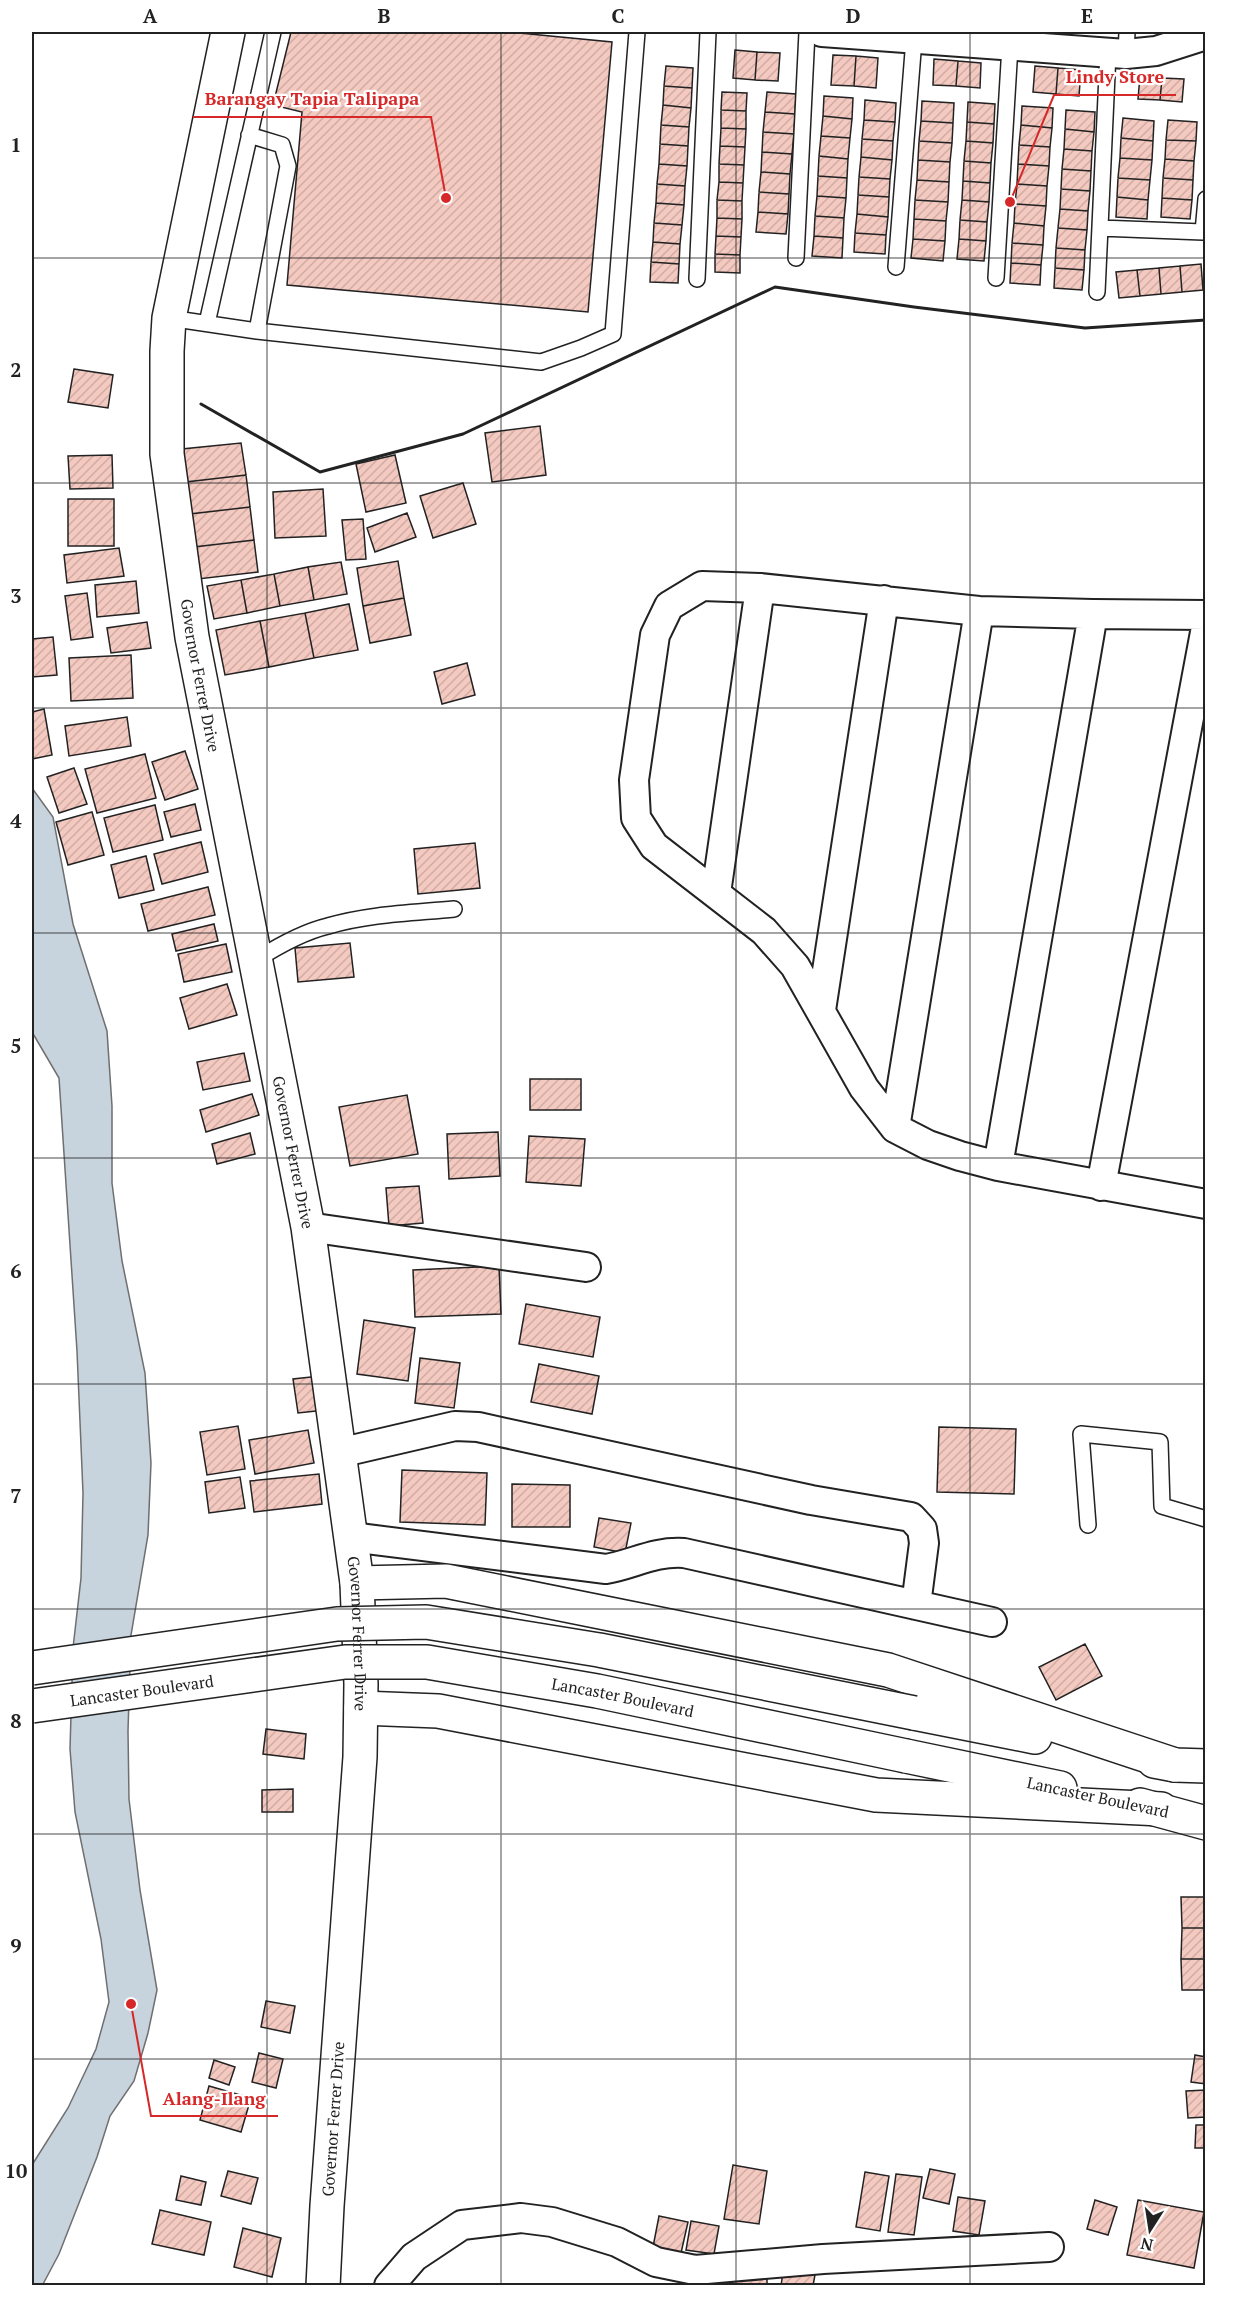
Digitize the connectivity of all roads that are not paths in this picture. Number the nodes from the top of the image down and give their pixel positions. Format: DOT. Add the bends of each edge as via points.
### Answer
graph roads {
  1 [pos="228,32"];
  2 [pos="273,32"];
  3 [pos="637,32"];
  4 [pos="708,32"];
  5 [pos="807,32"];
  6 [pos="822,32"];
  7 [pos="914,35"];
  8 [pos="1206,35"];
  9 [pos="1023,42"];
  10 [pos="1120,46"];
  11 [pos="249,135"];
  12 [pos="1206,199"];
  13 [pos="1100,228"];
  14 [pos="796,258"];
  15 [pos="896,267"];
  16 [pos="697,279"];
  17 [pos="996,279"];
  18 [pos="1097,292"];
  19 [pos="169,318"];
  20 [pos="207,323"];
  21 [pos="257,331"];
  22 [pos="760,588"];
  23 [pos="884,600"];
  24 [pos="979,611"];
  25 [pos="1094,614"];
  26 [pos="1206,615"];
  27 [pos="1206,627"];
  28 [pos="716,893"];
  29 [pos="454,909"];
  30 [pos="256,960"];
  31 [pos="821,1010"];
  32 [pos="895,1128"];
  33 [pos="998,1166"];
  34 [pos="1101,1186"];
  35 [pos="1206,1204"];
  36 [pos="308,1227"];
  37 [pos="586,1267"];
  38 [pos="339,1453"];
  39 [pos="1206,1519"];
  40 [pos="1088,1525"];
  41 [pos="351,1537"];
  42 [pos="357,1583"];
  43 [pos="916,1605"];
  44 [pos="992,1622"];
  45 [pos="32,1668"];
  46 [pos="32,1707"];
  47 [pos="361,1708"];
  48 [pos="1190,1766"];
  49 [pos="1161,1809"];
  50 [pos="1206,1823"];
  51 [pos="1049,2247"];
  52 [pos="712,2277"];
  53 [pos="323,2286"];
  54 [pos="389,2286"];
  1 -- 19 [label="main road, Governor Ferrer Drive"];
  2 -- 11 [label="lane"];
  3 -- 21 [label="lane" via="614,334 541,362"];
  4 -- 16 [label="lane"];
  5 -- 14 [label="lane"];
  6 -- 7 [label="street"];
  7 -- 9 [label="street"];
  7 -- 15 [label="lane"];
  8 -- 10 [label="street" via="1156,51"];
  9 -- 10 [label="street"];
  9 -- 17 [label="lane"];
  10 -- 13 [label="lane"];
  11 -- 20 [label="lane"];
  11 -- 21 [label="lane" via="282,145 288,166"];
  12 -- 13 [label="lane" via="1203,232"];
  13 -- 18 [label="lane"];
  19 -- 20 [label="lane"];
  19 -- 30 [label="main road, Governor Ferrer Drive" via="168,465 192,637"];
  20 -- 21 [label="lane"];
  22 -- 23 [label="street"];
  22 -- 28 [label="street"];
  22 -- 28 [label="street" via="702,586 669,606 655,635 634,780 636,818 654,846"];
  23 -- 24 [label="street"];
  23 -- 31 [label="street"];
  24 -- 25 [label="street"];
  24 -- 32 [label="street"];
  25 -- 26 [label="street"];
  25 -- 33 [label="street"];
  27 -- 34 [label="street"];
  28 -- 31 [label="street" via="764,931 795,966"];
  29 -- 30 [label="lane" via="326,926"];
  30 -- 36 [label="main road, Governor Ferrer Drive"];
  31 -- 32 [label="street" via="864,1088"];
  32 -- 33 [label="street" via="928,1145"];
  33 -- 34 [label="street"];
  34 -- 35 [label="street"];
  36 -- 37 [label="street"];
  36 -- 38 [label="main road, Governor Ferrer Drive"];
  38 -- 41 [label="main road, Governor Ferrer Drive"];
  38 -- 43 [label="street" via="454,1426 478,1427 811,1500 911,1517 922,1529 924,1543"];
  39 -- 40 [label="lane" via="1162,1506 1161,1442 1081,1434"];
  41 -- 42 [label="main road, Governor Ferrer Drive"];
  41 -- 43 [label="street" via="606,1569 651,1555 684,1553"];
  42 -- 47 [label="main road, Governor Ferrer Drive"];
  42 -- 48 [label="main road" via="446,1581 888,1670"];
  43 -- 44 [label="street"];
  45 -- 48 [label="main road, bridge" via="337,1624 426,1622 599,1650"];
  46 -- 49 [label="main road, Lancaster Boulevard, bridge" via="345,1662 427,1662 597,1691"];
  47 -- 49 [label="main road" via="438,1711 876,1795"];
  47 -- 53 [label="main road, Governor Ferrer Drive"];
  49 -- 50 [label="main road, Lancaster Boulevard"];
  51 -- 52 [label="street" via="823,2259"];
  52 -- 54 [label="street" via="656,2262 617,2242 552,2222 521,2218 462,2225 414,2257"];
}
